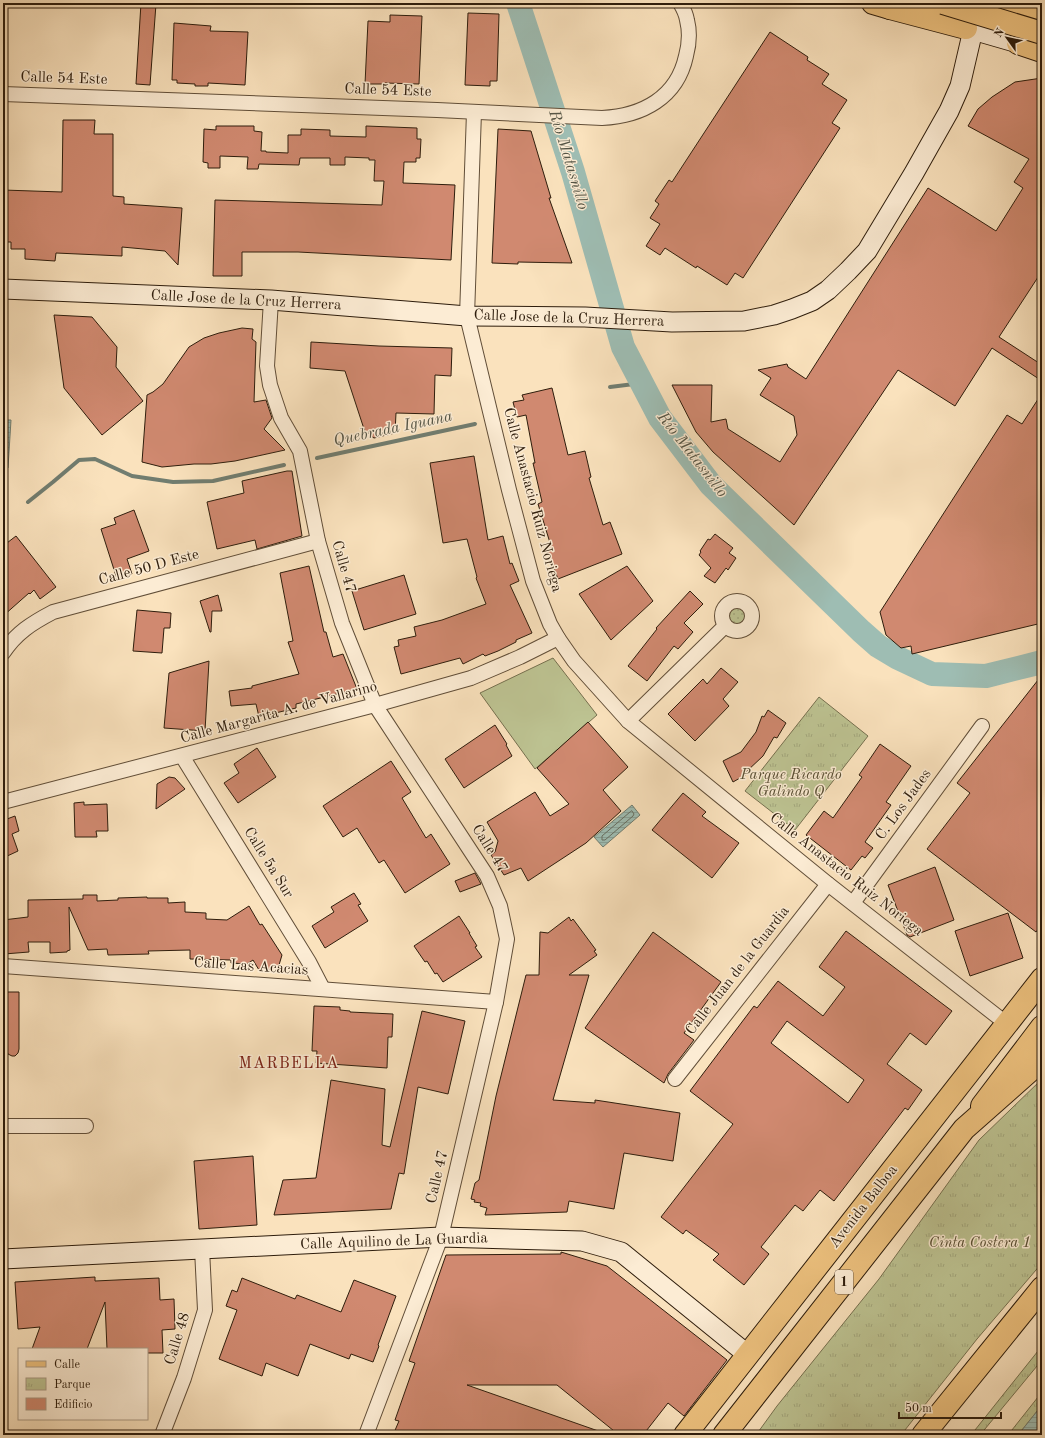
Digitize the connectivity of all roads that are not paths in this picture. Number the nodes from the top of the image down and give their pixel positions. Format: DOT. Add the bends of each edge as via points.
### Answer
graph roads {
  1 [pos="680,3"];
  2 [pos="943,3"];
  3 [pos="952,3"];
  4 [pos="1011,3"];
  5 [pos="894,6"];
  6 [pos="1042,13"];
  7 [pos="970,29"];
  8 [pos="1042,34"];
  9 [pos="1018,44"];
  10 [pos="1042,51"];
  11 [pos="3,94"];
  12 [pos="474,112"];
  13 [pos="3,290"];
  14 [pos="271,300"];
  15 [pos="467,316"];
  16 [pos="318,541"];
  17 [pos="725,626"];
  18 [pos="558,638"];
  19 [pos="3,653"];
  20 [pos="375,705"];
  21 [pos="628,721"];
  22 [pos="982,726"];
  23 [pos="182,756"];
  24 [pos="3,802"];
  25 [pos="828,884"];
  26 [pos="853,903"];
  27 [pos="3,966"];
  28 [pos="1042,979"];
  29 [pos="323,989"];
  30 [pos="496,1002"];
  31 [pos="1007,1024"];
  32 [pos="1042,1027"];
  33 [pos="1042,1060"];
  34 [pos="675,1079"];
  35 [pos="3,1126"];
  36 [pos="86,1126"];
  37 [pos="964,1129"];
  38 [pos="441,1237"];
  39 [pos="202,1249"];
  40 [pos="3,1259"];
  41 [pos="1042,1288"];
  42 [pos="748,1355"];
  43 [pos="731,1430"];
  44 [pos="162,1435"];
  45 [pos="366,1435"];
  46 [pos="685,1435"];
  47 [pos="923,1435"];
  1 -- 12 [label="street, Calle 54 Este" via="688,20 689,43 684,69 660,100 645,109 629,115 602,118"];
  2 -- 8 [label="main road, bridge"];
  3 -- 7 [label="street"];
  4 -- 6 [label="main road"];
  5 -- 7 [label="main road"];
  7 -- 9 [label="street"];
  7 -- 15 [label="street, Calle Jose de la Cruz Herrera" via="960,86 918,167 867,251 828,290 812,300 786,311 744,321 672,322 585,316"];
  8 -- 9 [label="street"];
  9 -- 10 [label="main road"];
  11 -- 12 [label="street, Calle 54 Este"];
  12 -- 15 [label="street, Calle Anastacio Ruiz Noriega"];
  13 -- 14 [label="street, Calle Jose de la Cruz Herrera"];
  14 -- 15 [label="street, Calle Jose de la Cruz Herrera"];
  14 -- 16 [label="street, Calle 47" via="267,366 270,385 281,418 300,451"];
  15 -- 18 [label="street, Calle Anastacio Ruiz Noriega" via="533,581"];
  16 -- 19 [label="street, Calle 50 D Este" via="53,612 32,623 11,640"];
  16 -- 20 [label="street, Calle 47" via="342,623"];
  17 -- 21 [label="street"];
  18 -- 20 [label="street, Calle Margarita A. de Vallarino" via="471,678"];
  18 -- 21 [label="street, Calle Anastacio Ruiz Noriega" via="574,661"];
  20 -- 23 [label="street, Calle Margarita A. de Vallarino"];
  20 -- 30 [label="street, Calle 47" via="488,876 500,906 506,939"];
  21 -- 25 [label="street, Calle Anastacio Ruiz Noriega"];
  22 -- 26 [label="street, C. Los Jades"];
  23 -- 24 [label="street, Calle Margarita A. de Vallarino"];
  23 -- 29 [label="street, Calle 5a Sur" via="309,962"];
  25 -- 26 [label="street, Calle Anastacio Ruiz Noriega"];
  25 -- 34 [label="street, Calle Juan de la Guardia"];
  26 -- 31 [label="street, Calle Anastacio Ruiz Noriega"];
  27 -- 29 [label="street, Calle Las Acacias"];
  28 -- 31 [label="main road, Avenida Balboa"];
  29 -- 30 [label="street, Calle Las Acacias"];
  30 -- 38 [label="street, Calle 47"];
  31 -- 42 [label="main road, Avenida Balboa"];
  32 -- 37 [label="main road, Avenida Balboa / 1"];
  33 -- 37 [label="main road, Avenida Balboa"];
  35 -- 36 [label="street"];
  37 -- 43 [label="main road, Avenida Balboa / 1"];
  38 -- 39 [label="street, Calle Aquilino de La Guardia"];
  38 -- 42 [label="street, Calle Aquilino de La Guardia" via="582,1241 621,1252"];
  38 -- 45 [label="street, Calle 47"];
  39 -- 40 [label="street, Calle Aquilino de La Guardia"];
  39 -- 44 [label="street, Calle 48" via="205,1310 184,1378"];
  41 -- 47 [label="main road"];
  42 -- 46 [label="main road, Avenida Balboa"];
}
